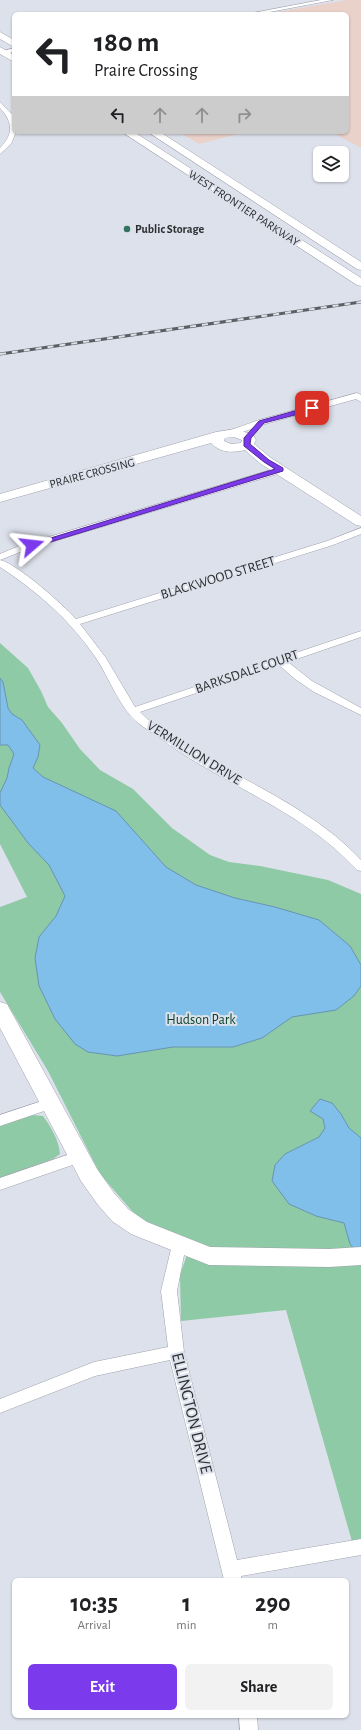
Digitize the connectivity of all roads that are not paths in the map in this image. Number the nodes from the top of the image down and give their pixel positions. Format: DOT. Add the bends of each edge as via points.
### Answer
graph roads {
  1 [pos="330,0"];
  2 [pos="261,12"];
  3 [pos="0,35"];
  4 [pos="12,43"];
  5 [pos="0,104"];
  6 [pos="10,115"];
  7 [pos="0,116"];
  8 [pos="12,122"];
  9 [pos="12,134"];
  10 [pos="130,134"];
  11 [pos="155,134"];
  12 [pos="0,152"];
  13 [pos="361,267"];
  14 [pos="361,282"];
  15 [pos="359,397"];
  16 [pos="262,422"];
  17 [pos="231,433"];
  18 [pos="219,441"];
  19 [pos="247,441"];
  20 [pos="233,448"];
  21 [pos="266,461"];
  22 [pos="281,470"];
  23 [pos="0,498"];
  24 [pos="361,522"];
  25 [pos="361,531"];
  26 [pos="0,557"];
  27 [pos="0,563"];
  28 [pos="74,623"];
  29 [pos="361,634"];
  30 [pos="280,661"];
  31 [pos="132,711"];
  32 [pos="361,712"];
  33 [pos="361,867"];
  34 [pos="0,1009"];
  35 [pos="51,1103"];
  36 [pos="0,1121"];
  37 [pos="79,1157"];
  38 [pos="0,1184"];
  39 [pos="179,1245"];
  40 [pos="361,1256"];
  41 [pos="176,1352"];
  42 [pos="0,1406"];
  43 [pos="361,1547"];
  44 [pos="232,1574"];
  45 [pos="248,1718"];
  46 [pos="249,1730"];
  1 -- 2 [label="street"];
  3 -- 4 [label="street"];
  5 -- 6 [label="street"];
  6 -- 7 [label="street"];
  6 -- 8 [label="street"];
  9 -- 12 [label="street" via="9,143"];
  10 -- 14 [label="street, WEST FRONTIER PARKWAY"];
  11 -- 13 [label="street, WEST FRONTIER PARKWAY"];
  15 -- 16 [label="street"];
  16 -- 17 [label="street"];
  16 -- 19 [label="street"];
  17 -- 18 [label="street"];
  17 -- 19 [label="street" via="241,434"];
  18 -- 20 [label="street"];
  18 -- 23 [label="street, PRAIRE CROSSING" via="185,447"];
  19 -- 20 [label="street"];
  19 -- 21 [label="street"];
  20 -- 21 [label="street"];
  21 -- 22 [label="street"];
  22 -- 24 [label="street"];
  22 -- 26 [label="street"];
  25 -- 28 [label="street, BLACKWOOD STREET"];
  27 -- 28 [label="street, VERMILLION DRIVE" via="42,591"];
  28 -- 31 [label="street, VERMILLION DRIVE" via="102,659"];
  29 -- 30 [label="street, BARKSDALE COURT"];
  30 -- 31 [label="street, BARKSDALE COURT"];
  30 -- 32 [label="street" via="310,686"];
  31 -- 33 [label="street, VERMILLION DRIVE" via="181,748 326,833"];
  34 -- 35 [label="street"];
  35 -- 36 [label="street"];
  35 -- 37 [label="street"];
  37 -- 38 [label="street"];
  37 -- 39 [label="street" via="89,1175 120,1215 139,1228"];
  39 -- 40 [label="street" via="209,1256"];
  39 -- 41 [label="street, ELLINGTON DRIVE" via="169,1291"];
  41 -- 42 [label="street" via="94,1369"];
  41 -- 44 [label="street, ELLINGTON DRIVE"];
  43 -- 44 [label="street"];
  45 -- 46 [label="street"];
}
